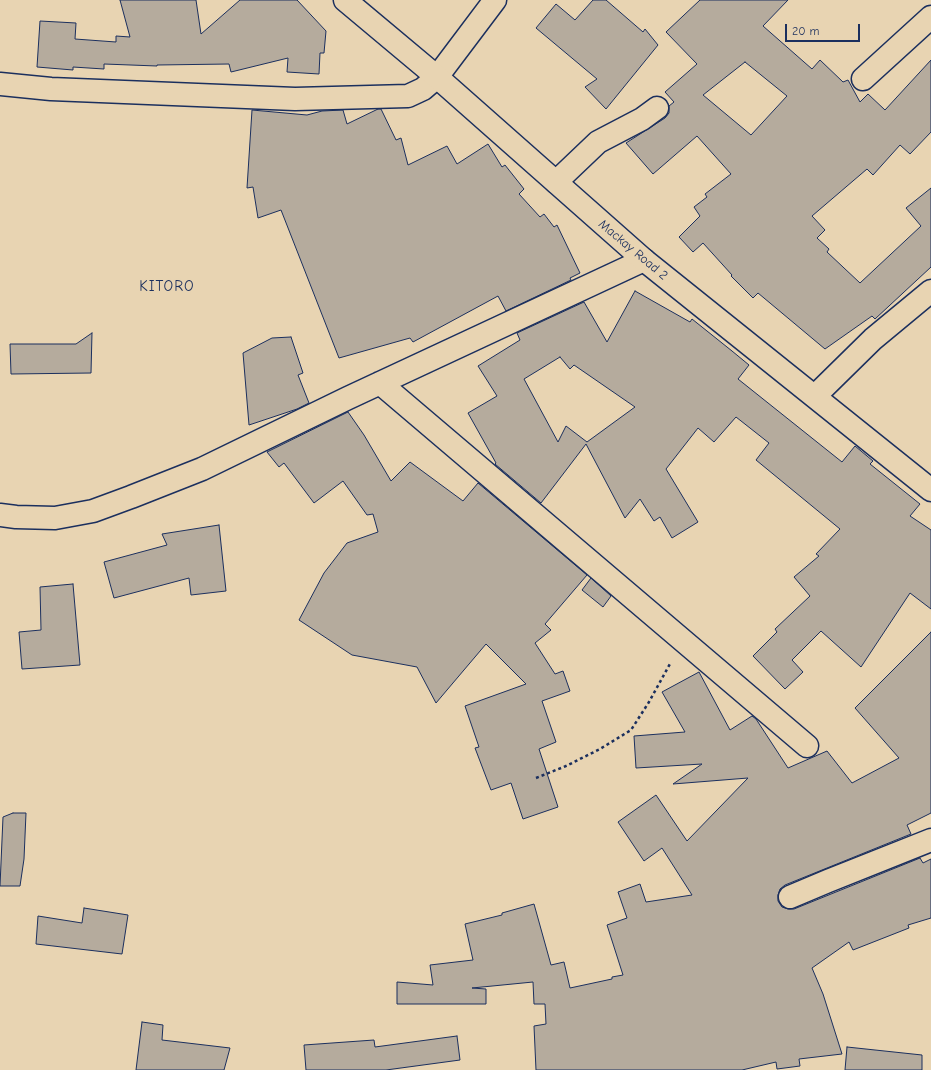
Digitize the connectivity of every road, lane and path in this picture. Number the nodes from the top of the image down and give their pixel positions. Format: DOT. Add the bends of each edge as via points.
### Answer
graph roads {
  1 [pos="345,0"];
  2 [pos="495,0"];
  3 [pos="931,17"];
  4 [pos="437,77"];
  5 [pos="863,79"];
  6 [pos="0,84"];
  7 [pos="657,108"];
  8 [pos="556,182"];
  9 [pos="644,260"];
  10 [pos="931,291"];
  11 [pos="380,383"];
  12 [pos="815,396"];
  13 [pos="931,490"];
  14 [pos="0,515"];
  15 [pos="682,640"];
  16 [pos="807,746"];
  17 [pos="536,778"];
  18 [pos="931,840"];
  19 [pos="790,897"];
  1 -- 4 [label="street, Mackay Road 2"];
  2 -- 4 [label="street"];
  3 -- 5 [label="street"];
  4 -- 6 [label="street" via="423,89 408,96 295,99 51,89"];
  4 -- 8 [label="street, Mackay Road 2"];
  7 -- 8 [label="street" via="642,119 598,142"];
  8 -- 9 [label="street, Mackay Road 2"];
  9 -- 11 [label="street"];
  9 -- 12 [label="street, Mackay Road 2"];
  10 -- 12 [label="street" via="873,339"];
  11 -- 14 [label="street" via="202,469 93,511 55,518"];
  11 -- 15 [label="street"];
  12 -- 13 [label="street, Mackay Road 2"];
  15 -- 16 [label="street"];
  15 -- 17 [label="path" via="631,730 600,750"];
  18 -- 19 [label="street"];
}
